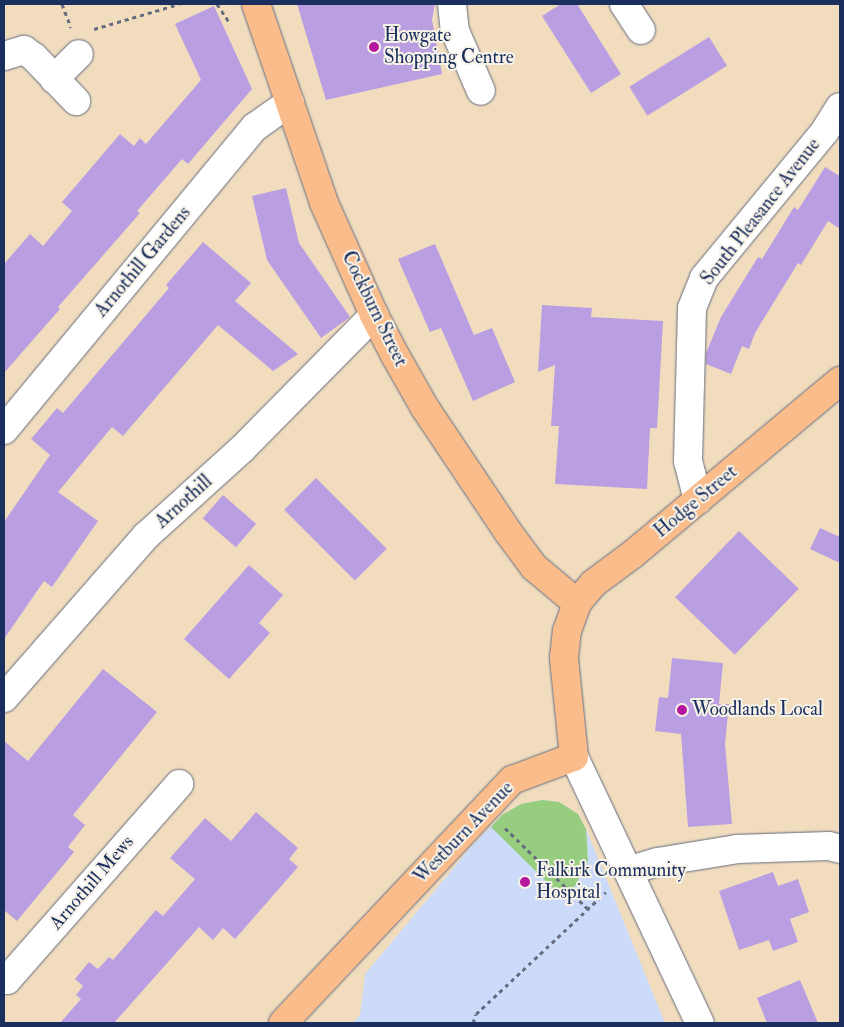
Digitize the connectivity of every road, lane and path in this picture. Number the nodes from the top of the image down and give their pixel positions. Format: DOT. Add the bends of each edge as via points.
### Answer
graph roads {
  1 [pos="179,4"];
  2 [pos="256,4"];
  3 [pos="452,4"];
  4 [pos="624,4"];
  5 [pos="93,29"];
  6 [pos="641,30"];
  7 [pos="79,54"];
  8 [pos="4,56"];
  9 [pos="54,79"];
  10 [pos="481,91"];
  11 [pos="76,101"];
  12 [pos="290,102"];
  13 [pos="840,107"];
  14 [pos="374,315"];
  15 [pos="840,381"];
  16 [pos="4,430"];
  17 [pos="698,500"];
  18 [pos="577,603"];
  19 [pos="4,698"];
  20 [pos="574,757"];
  21 [pos="179,784"];
  22 [pos="484,809"];
  23 [pos="840,849"];
  24 [pos="628,871"];
  25 [pos="588,909"];
  26 [pos="4,980"];
  27 [pos="283,1023"];
  28 [pos="473,1023"];
  29 [pos="700,1023"];
  1 -- 5 [label="path"];
  2 -- 12 [label="main road, Cockburn Street"];
  3 -- 10 [label="street" via="455,31"];
  4 -- 6 [label="street"];
  7 -- 9 [label="street"];
  8 -- 9 [label="street" via="24,50"];
  9 -- 11 [label="street"];
  12 -- 14 [label="main road, Cockburn Street" via="324,203"];
  12 -- 16 [label="street, Arnothill Gardens" via="255,127"];
  13 -- 17 [label="street, South Pleasance Avenue" via="825,131 704,278 692,308 688,461"];
  14 -- 18 [label="main road, Cockburn Street" via="425,408 508,532 534,567"];
  14 -- 19 [label="street, Arnothill" via="241,450 146,536"];
  15 -- 17 [label="main road, Hodge Street"];
  17 -- 18 [label="main road, Hodge Street" via="594,583"];
  18 -- 20 [label="main road" via="567,631 564,658"];
  20 -- 22 [label="main road, Westburn Avenue" via="512,780"];
  20 -- 24 [label="street"];
  21 -- 26 [label="street, Arnothill Mews"];
  22 -- 25 [label="path"];
  22 -- 27 [label="main road, Westburn Avenue"];
  23 -- 24 [label="street" via="830,846 737,849 658,862"];
  24 -- 25 [label="path"];
  24 -- 29 [label="street"];
  25 -- 28 [label="path" via="476,1014"];
}
